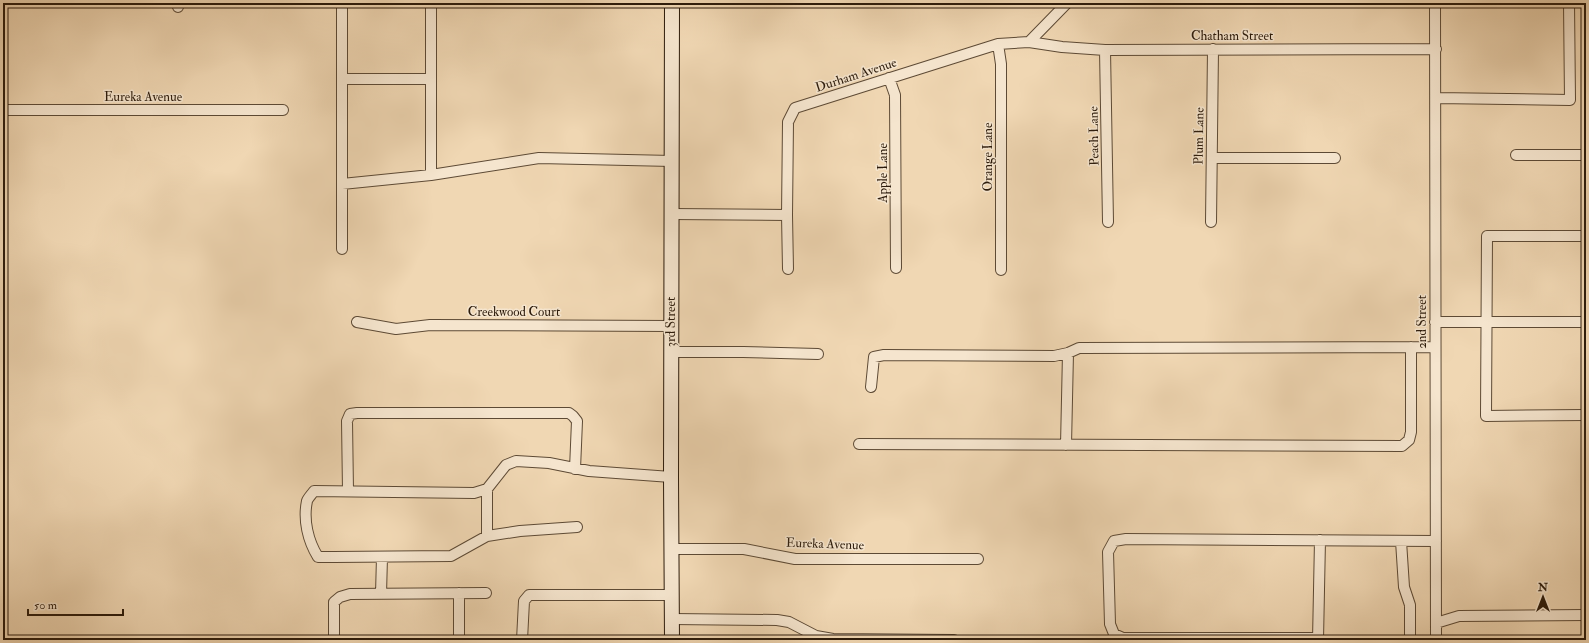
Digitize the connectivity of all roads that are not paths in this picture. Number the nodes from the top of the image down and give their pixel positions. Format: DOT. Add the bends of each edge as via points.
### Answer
graph roads {
  1 [pos="342,3"];
  2 [pos="431,3"];
  3 [pos="672,3"];
  4 [pos="1067,3"];
  5 [pos="1435,3"];
  6 [pos="1569,3"];
  7 [pos="1030,42"];
  8 [pos="998,44"];
  9 [pos="1213,49"];
  10 [pos="1436,49"];
  11 [pos="1105,50"];
  12 [pos="889,78"];
  13 [pos="342,79"];
  14 [pos="431,79"];
  15 [pos="1436,98"];
  16 [pos="3,110"];
  17 [pos="283,110"];
  18 [pos="1516,155"];
  19 [pos="1586,155"];
  20 [pos="1212,158"];
  21 [pos="1335,158"];
  22 [pos="672,161"];
  23 [pos="431,175"];
  24 [pos="342,184"];
  25 [pos="672,214"];
  26 [pos="787,215"];
  27 [pos="1108,222"];
  28 [pos="1211,222"];
  29 [pos="1586,236"];
  30 [pos="342,249"];
  31 [pos="896,268"];
  32 [pos="788,269"];
  33 [pos="1001,270"];
  34 [pos="357,322"];
  35 [pos="1436,322"];
  36 [pos="1486,322"];
  37 [pos="1586,322"];
  38 [pos="671,326"];
  39 [pos="1410,347"];
  40 [pos="1436,347"];
  41 [pos="671,352"];
  42 [pos="1068,353"];
  43 [pos="818,354"];
  44 [pos="871,387"];
  45 [pos="1586,415"];
  46 [pos="859,444"];
  47 [pos="1066,444"];
  48 [pos="575,469"];
  49 [pos="671,477"];
  50 [pos="487,489"];
  51 [pos="348,491"];
  52 [pos="577,527"];
  53 [pos="487,536"];
  54 [pos="1320,540"];
  55 [pos="1401,541"];
  56 [pos="1436,541"];
  57 [pos="671,549"];
  58 [pos="382,557"];
  59 [pos="978,559"];
  60 [pos="459,593"];
  61 [pos="486,593"];
  62 [pos="381,594"];
  63 [pos="672,596"];
  64 [pos="1586,615"];
  65 [pos="672,619"];
  66 [pos="1436,623"];
  67 [pos="1318,639"];
  68 [pos="334,640"];
  69 [pos="459,640"];
  70 [pos="522,640"];
  71 [pos="672,640"];
  72 [pos="954,640"];
  73 [pos="1410,640"];
  74 [pos="1436,640"];
  1 -- 13 [label="street"];
  2 -- 14 [label="street"];
  3 -- 22 [label="street, 3rd Street"];
  4 -- 7 [label="street"];
  5 -- 10 [label="street, 2nd Street"];
  6 -- 15 [label="street" via="1570,100"];
  7 -- 8 [label="street, Durham Avenue"];
  7 -- 11 [label="street, Chatham Street"];
  8 -- 12 [label="street, Durham Avenue"];
  8 -- 33 [label="street, Orange Lane" via="1001,64"];
  9 -- 10 [label="street, Chatham Street"];
  9 -- 11 [label="street, Chatham Street"];
  9 -- 20 [label="street, Plum Lane"];
  10 -- 15 [label="street, 2nd Street"];
  11 -- 27 [label="street, Peach Lane"];
  12 -- 26 [label="street, Durham Avenue" via="795,108 788,122"];
  12 -- 31 [label="street, Apple Lane" via="895,95"];
  13 -- 14 [label="street"];
  13 -- 24 [label="street"];
  14 -- 23 [label="street"];
  15 -- 35 [label="street, 2nd Street"];
  16 -- 17 [label="street, Eureka Avenue"];
  18 -- 19 [label="street"];
  20 -- 21 [label="street"];
  20 -- 28 [label="street, Plum Lane"];
  22 -- 23 [label="street" via="539,158"];
  22 -- 25 [label="street, 3rd Street"];
  23 -- 24 [label="street"];
  24 -- 30 [label="street"];
  25 -- 26 [label="street"];
  25 -- 38 [label="street, 3rd Street"];
  26 -- 32 [label="street, Durham Avenue"];
  29 -- 36 [label="street" via="1487,236"];
  34 -- 38 [label="street, Creekwood Court" via="396,329 443,324"];
  35 -- 36 [label="street"];
  35 -- 40 [label="street, 2nd Street"];
  36 -- 37 [label="street"];
  36 -- 45 [label="street" via="1486,416"];
  38 -- 41 [label="street, 3rd Street"];
  39 -- 40 [label="street"];
  39 -- 42 [label="street" via="1079,348"];
  39 -- 47 [label="street" via="1411,432 1409,440 1402,446"];
  40 -- 56 [label="street, 2nd Street"];
  41 -- 43 [label="street"];
  41 -- 49 [label="street, 3rd Street"];
  42 -- 44 [label="street" via="1054,356 884,355 874,357"];
  42 -- 47 [label="street"];
  46 -- 47 [label="street"];
  48 -- 49 [label="street"];
  48 -- 50 [label="street" via="550,463 516,461 506,465"];
  48 -- 51 [label="street" via="577,422 569,413 357,413 350,414 347,421"];
  49 -- 57 [label="street, 3rd Street"];
  50 -- 51 [label="street" via="474,493"];
  50 -- 53 [label="street"];
  51 -- 58 [label="street" via="314,491 307,500 306,520 310,545 318,557"];
  52 -- 53 [label="street"];
  53 -- 58 [label="street" via="451,556"];
  54 -- 55 [label="street"];
  54 -- 67 [label="street"];
  54 -- 67 [label="street" via="1126,539 1114,541 1108,552 1110,624 1114,634 1123,638"];
  55 -- 56 [label="street"];
  55 -- 73 [label="street" via="1404,587 1410,605"];
  56 -- 66 [label="street, 2nd Street"];
  57 -- 59 [label="street, Eureka Avenue" via="744,549 795,559"];
  57 -- 63 [label="street, 3rd Street"];
  58 -- 62 [label="street"];
  60 -- 61 [label="street"];
  60 -- 62 [label="street"];
  60 -- 69 [label="street"];
  62 -- 68 [label="street" via="350,594 334,602"];
  63 -- 65 [label="street, 3rd Street"];
  63 -- 70 [label="street" via="529,596 524,601"];
  64 -- 66 [label="street" via="1459,616"];
  65 -- 71 [label="street, 3rd Street"];
  65 -- 72 [label="street" via="777,620 789,622 816,636 833,639"];
  66 -- 74 [label="street, 2nd Street"];
}
